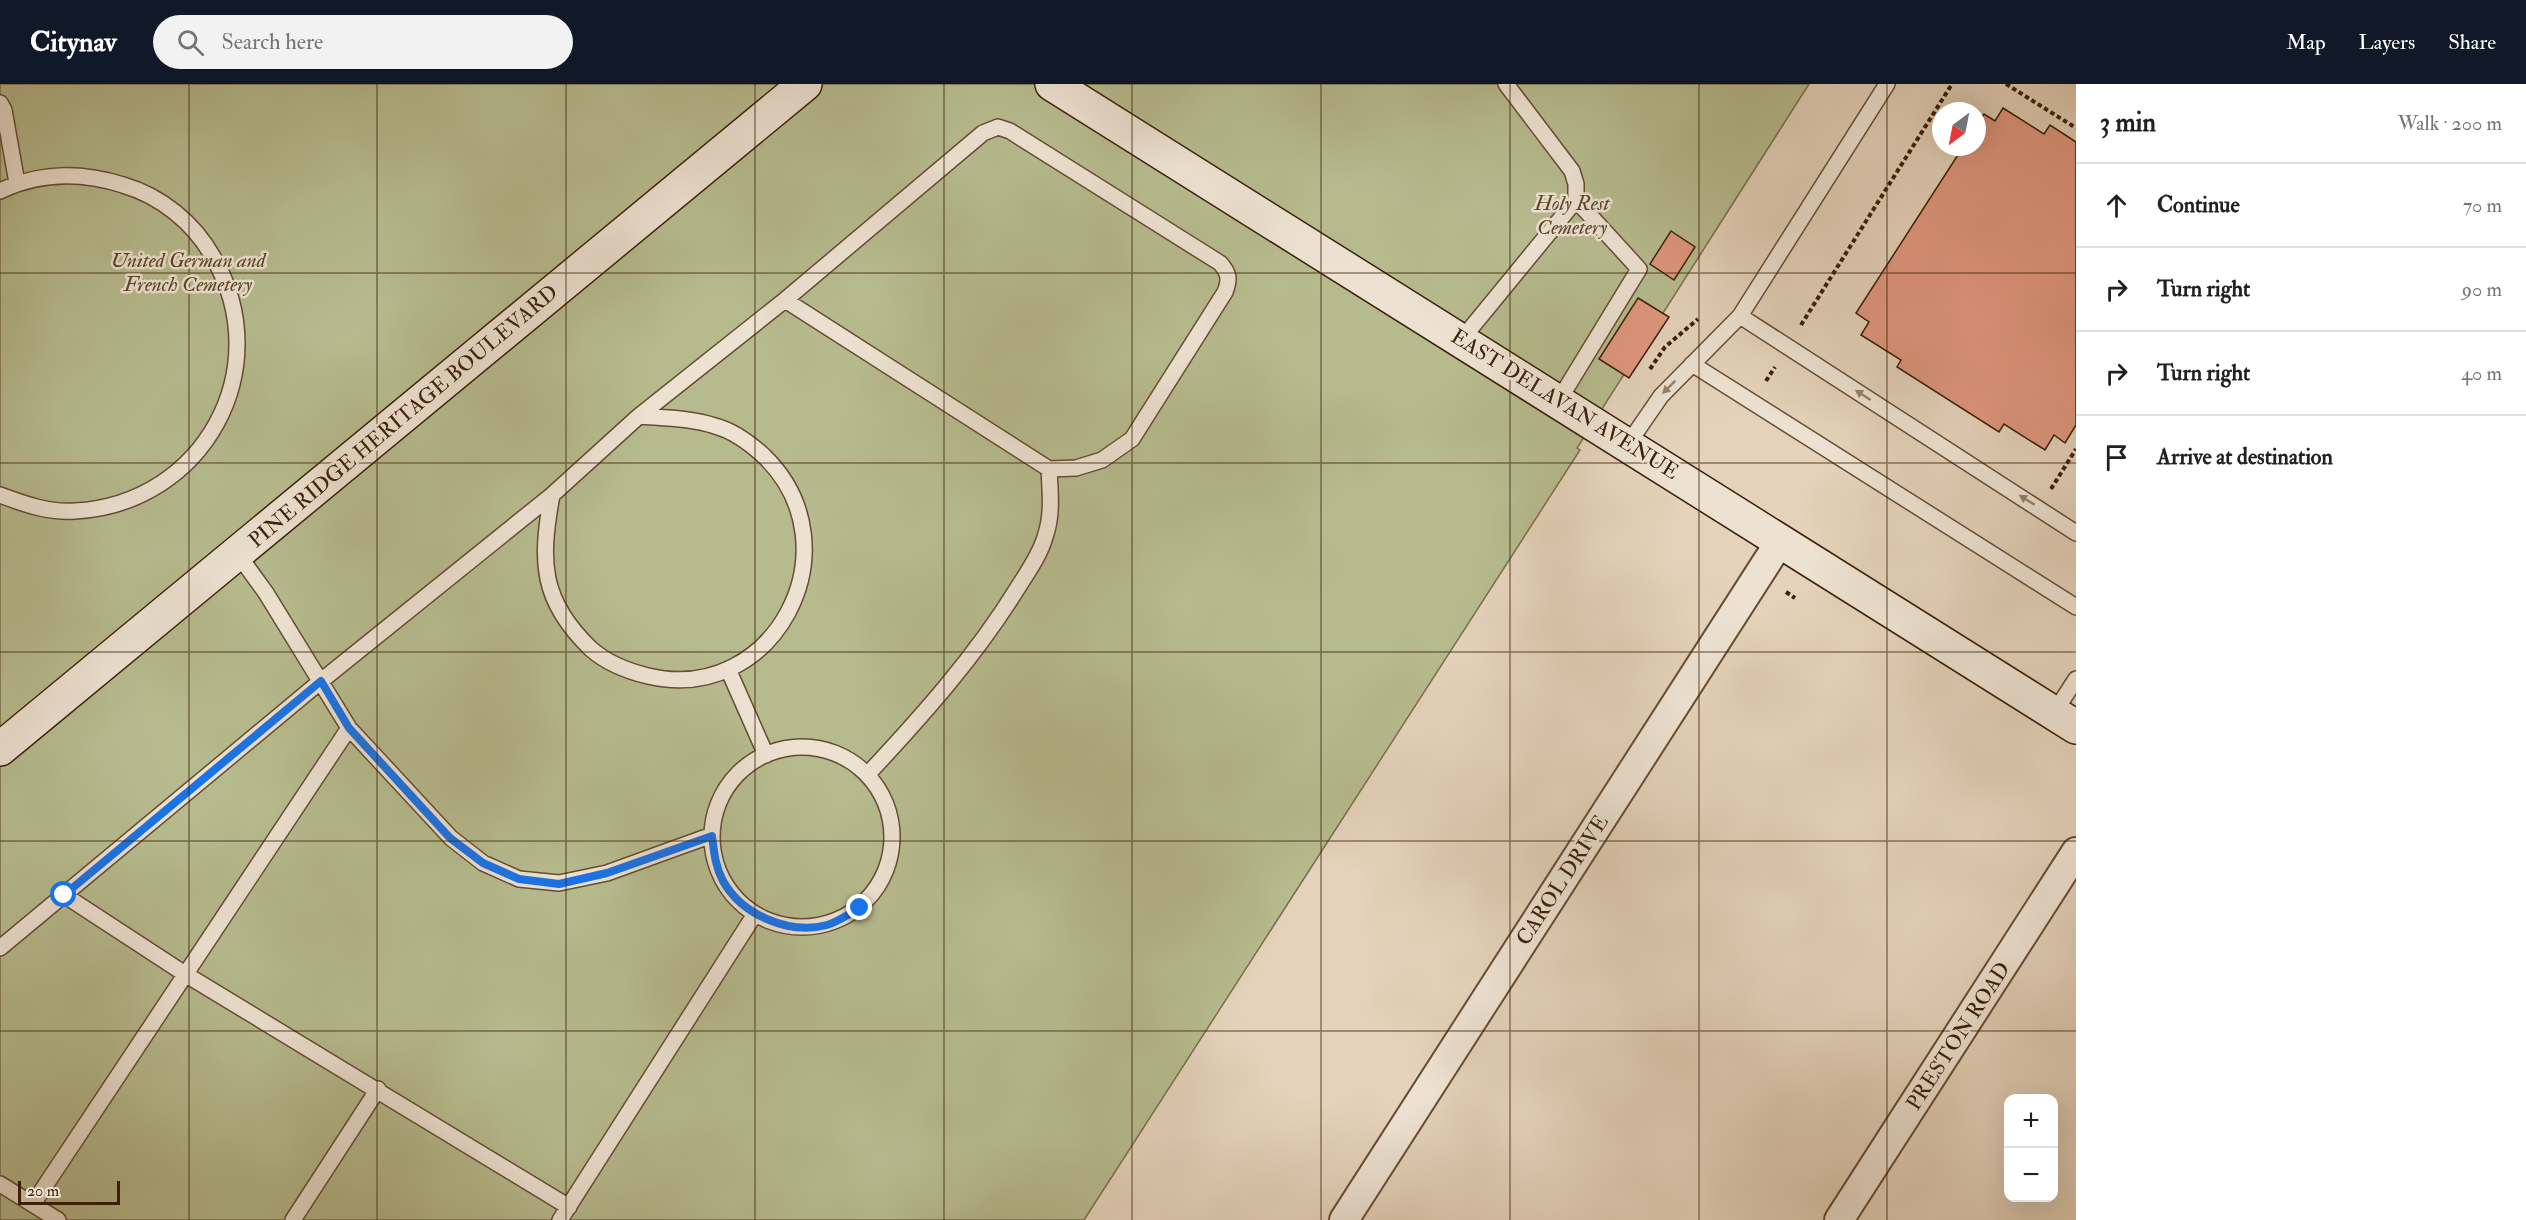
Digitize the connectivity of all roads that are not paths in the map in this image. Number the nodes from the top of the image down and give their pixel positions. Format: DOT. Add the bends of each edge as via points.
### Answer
graph roads {
  1 [pos="805,84"];
  2 [pos="1052,84"];
  3 [pos="1506,84"];
  4 [pos="1887,84"];
  5 [pos="0,103"];
  6 [pos="17,183"];
  7 [pos="0,191"];
  8 [pos="1576,200"];
  9 [pos="784,300"];
  10 [pos="1740,316"];
  11 [pos="1462,339"];
  12 [pos="1692,364"];
  13 [pos="1559,400"];
  14 [pos="639,416"];
  15 [pos="1628,444"];
  16 [pos="1049,469"];
  17 [pos="0,495"];
  18 [pos="552,495"];
  19 [pos="2076,533"];
  20 [pos="1781,540"];
  21 [pos="237,553"];
  22 [pos="2076,607"];
  23 [pos="728,669"];
  24 [pos="2076,679"];
  25 [pos="321,681"];
  26 [pos="2065,720"];
  27 [pos="349,728"];
  28 [pos="0,749"];
  29 [pos="766,755"];
  30 [pos="868,774"];
  31 [pos="712,836"];
  32 [pos="2076,852"];
  33 [pos="64,895"];
  34 [pos="755,914"];
  35 [pos="0,948"];
  36 [pos="185,974"];
  37 [pos="378,1089"];
  38 [pos="0,1184"];
  39 [pos="33,1204"];
  40 [pos="569,1207"];
  41 [pos="58,1220"];
  42 [pos="293,1220"];
  43 [pos="560,1220"];
  44 [pos="1344,1220"];
  45 [pos="1839,1220"];
  1 -- 21 [label="street, PINE RIDGE HERITAGE BOULEVARD"];
  2 -- 11 [label="street, EAST DELAVAN AVENUE"];
  3 -- 8 [label="lane" via="1572,171"];
  4 -- 10 [label="lane"];
  5 -- 6 [label="lane"];
  6 -- 7 [label="lane"];
  6 -- 17 [label="lane" via="58,175 99,177 139,189 174,211 203,240 224,276 236,315 238,356 230,396 212,434 186,465 153,490 115,505 74,511 33,507"];
  8 -- 11 [label="lane"];
  8 -- 13 [label="lane" via="1639,269"];
  9 -- 14 [label="lane"];
  9 -- 16 [label="lane"];
  9 -- 16 [label="lane" via="983,133 998,127 1220,263 1230,281 1225,292 1132,440 1102,460 1076,468"];
  10 -- 12 [label="lane"];
  19 -- 10 [label="lane, one-way"];
  11 -- 13 [label="street, EAST DELAVAN AVENUE"];
  12 -- 15 [label="lane, one-way" via="1661,396"];
  12 -- 22 [label="lane"];
  13 -- 15 [label="street, EAST DELAVAN AVENUE"];
  14 -- 18 [label="lane"];
  14 -- 23 [label="lane" via="716,426 751,443 779,471 798,506 806,543 801,583 786,619 761,648"];
  15 -- 20 [label="street, EAST DELAVAN AVENUE"];
  16 -- 30 [label="lane" via="1051,510 1045,538 1030,568 955,678"];
  18 -- 23 [label="lane" via="544,536 545,570 555,602 573,632 598,655 639,674 661,679 695,679"];
  18 -- 25 [label="lane"];
  20 -- 26 [label="street, EAST DELAVAN AVENUE"];
  20 -- 44 [label="street, CAROL DRIVE"];
  21 -- 25 [label="lane"];
  21 -- 28 [label="street, PINE RIDGE HERITAGE BOULEVARD"];
  23 -- 29 [label="lane"];
  24 -- 26 [label="lane"];
  25 -- 27 [label="lane"];
  25 -- 33 [label="lane"];
  27 -- 31 [label="lane" via="450,838 483,863 519,879 559,884 607,873"];
  27 -- 36 [label="lane"];
  29 -- 30 [label="lane" via="802,747 820,750 838,754"];
  29 -- 31 [label="lane" via="733,779 714,815"];
  30 -- 34 [label="lane" via="888,806 894,843 884,879 860,908 827,925 790,927"];
  31 -- 34 [label="lane" via="723,881"];
  32 -- 45 [label="street, PRESTON ROAD"];
  33 -- 35 [label="lane"];
  33 -- 36 [label="lane"];
  34 -- 40 [label="lane"];
  36 -- 37 [label="lane"];
  36 -- 39 [label="lane"];
  37 -- 40 [label="lane"];
  37 -- 42 [label="lane"];
  38 -- 39 [label="lane"];
  39 -- 41 [label="lane"];
  40 -- 43 [label="lane"];
}
